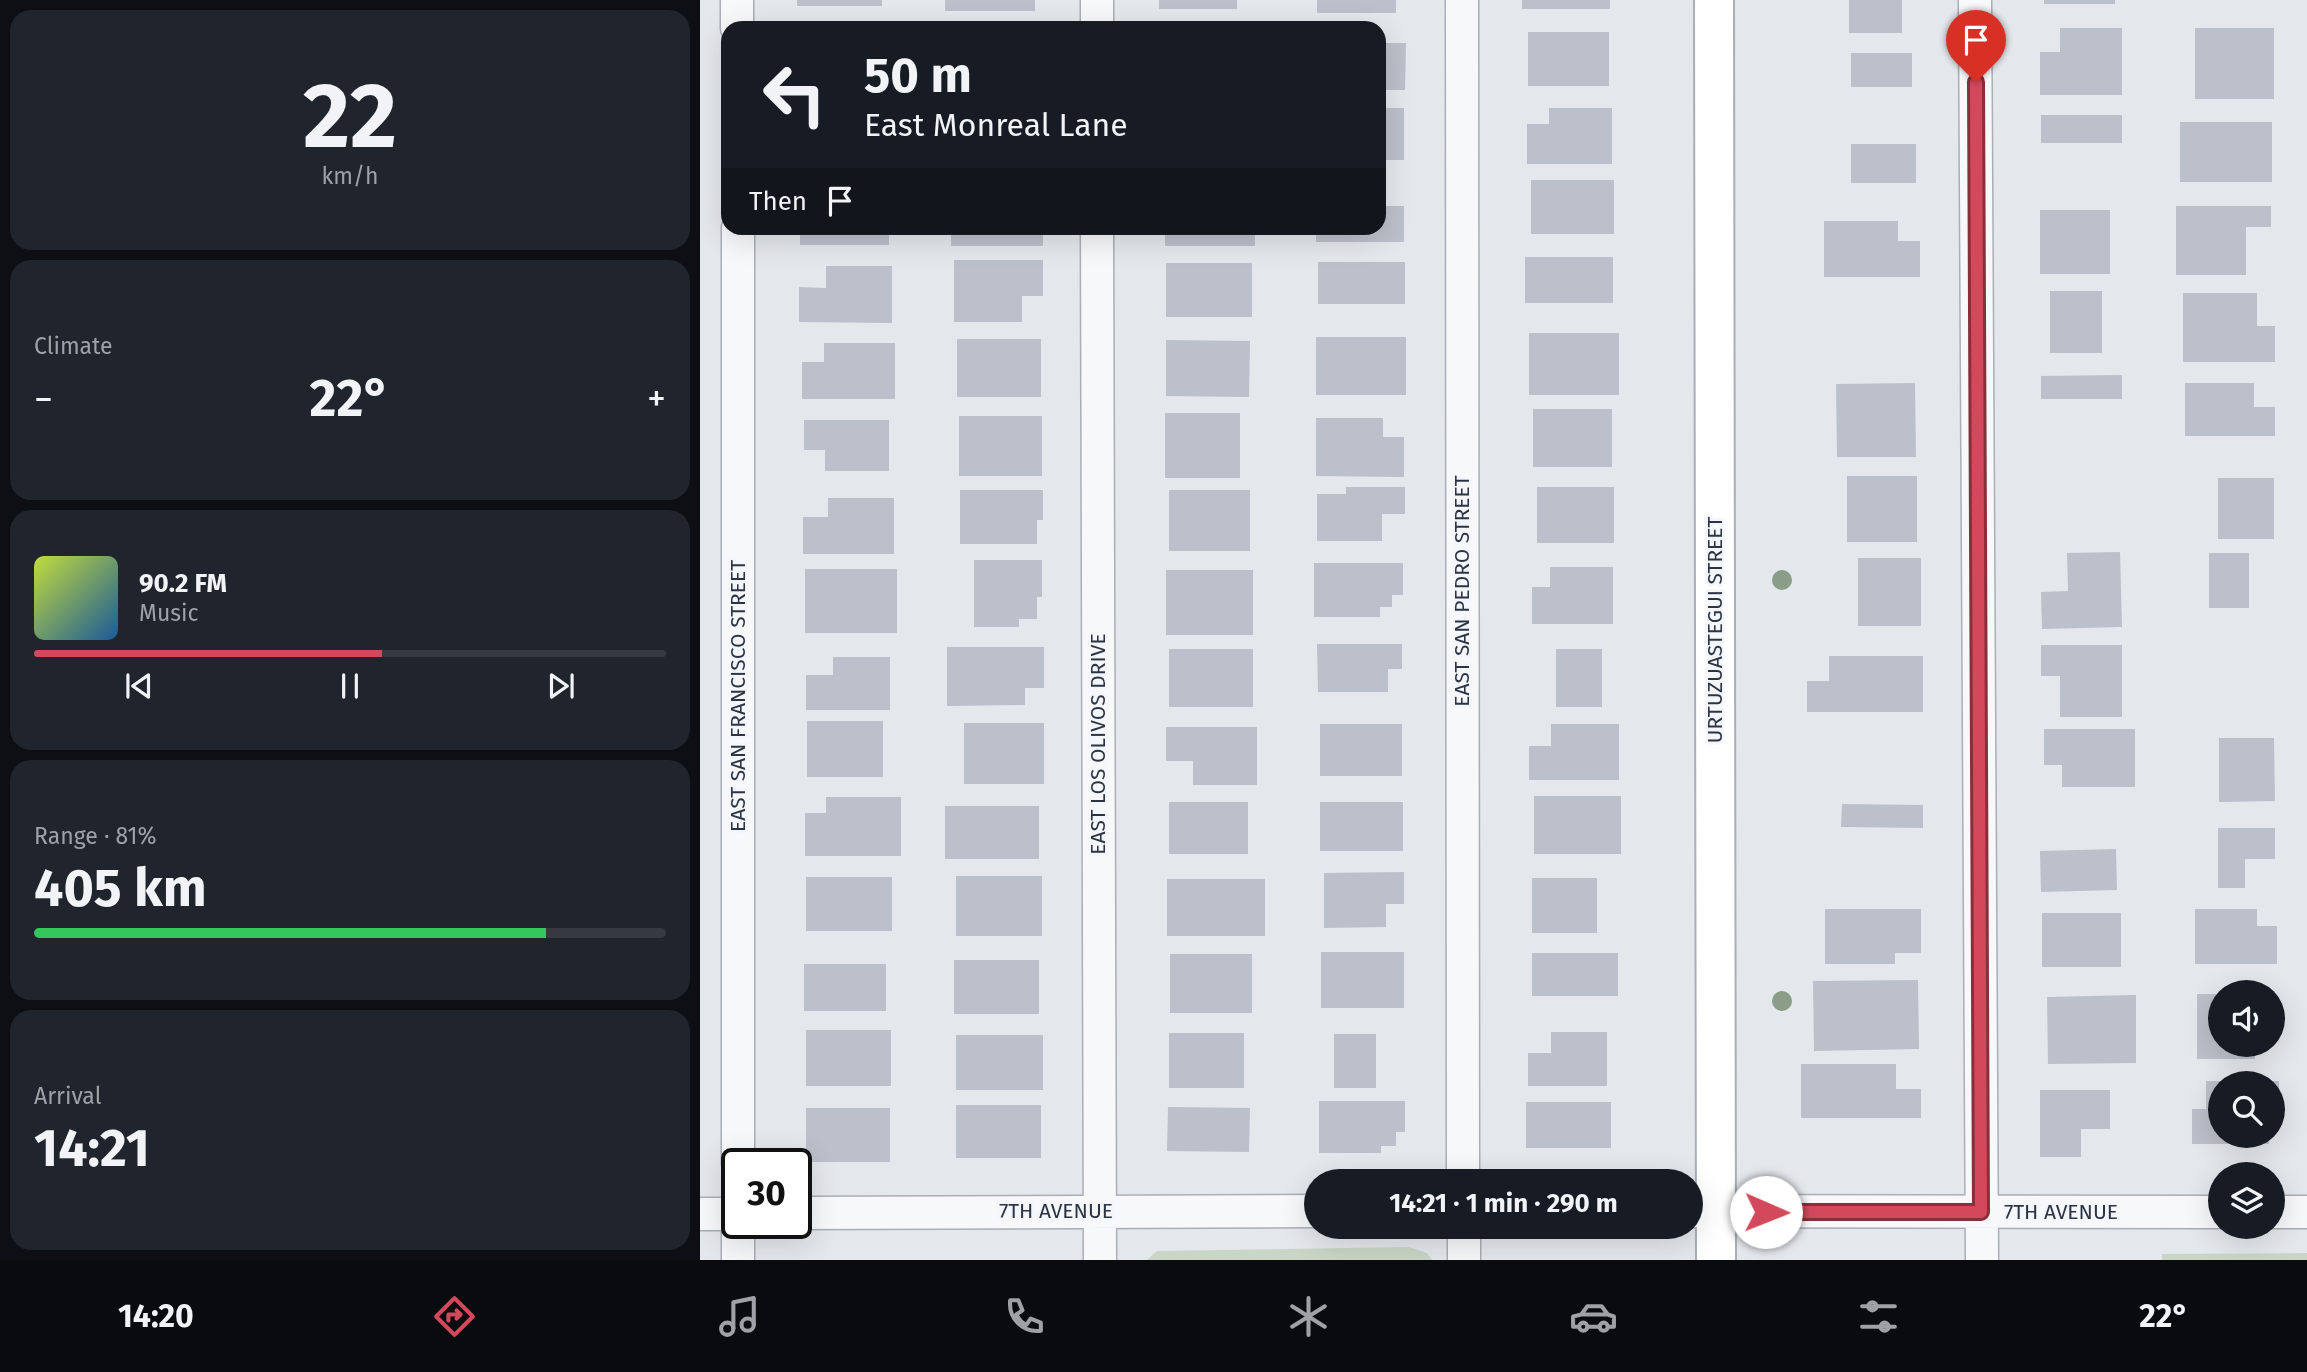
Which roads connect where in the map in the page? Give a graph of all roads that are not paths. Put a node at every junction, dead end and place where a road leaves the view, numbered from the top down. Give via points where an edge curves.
1 (737, 0) edge
2 (1097, 0) edge
3 (1462, 0) edge
4 (1714, 0) edge
5 (1975, 0) edge
6 (737, 21) edge
7 (1097, 21) edge
8 (738, 235) edge
9 (1097, 235) edge
10 (738, 1148) edge
11 (1463, 1169) edge
12 (1100, 1211) junction
13 (1304, 1211) edge
14 (1703, 1212) edge
15 (1981, 1212) junction
16 (2208, 1212) edge
17 (2285, 1212) edge
18 (2307, 1212) edge
19 (812, 1213) edge
20 (700, 1214) edge
21 (721, 1214) edge
22 (738, 1239) edge
23 (1464, 1239) edge
24 (738, 1260) edge
25 (1100, 1260) edge
26 (1464, 1260) edge
27 (1716, 1260) edge
28 (1982, 1260) edge

1 - 6 street
2 - 7 street
3 - 11 street, EAST SAN PEDRO STREET
4 - 14 main road, URTUZUASTEGUI STREET
5 - 15 street
8 - 10 street, EAST SAN FRANCISCO STREET
9 - 12 street, EAST LOS OLIVOS DRIVE
12 - 13 street, 7TH AVENUE
12 - 19 street, 7TH AVENUE
12 - 25 street, EAST LOS OLIVOS DRIVE
14 - 15 street, 7TH AVENUE
14 - 27 main road, URTUZUASTEGUI STREET
15 - 16 street, 7TH AVENUE
15 - 28 street
17 - 18 street
20 - 21 street
22 - 24 street
23 - 26 street

